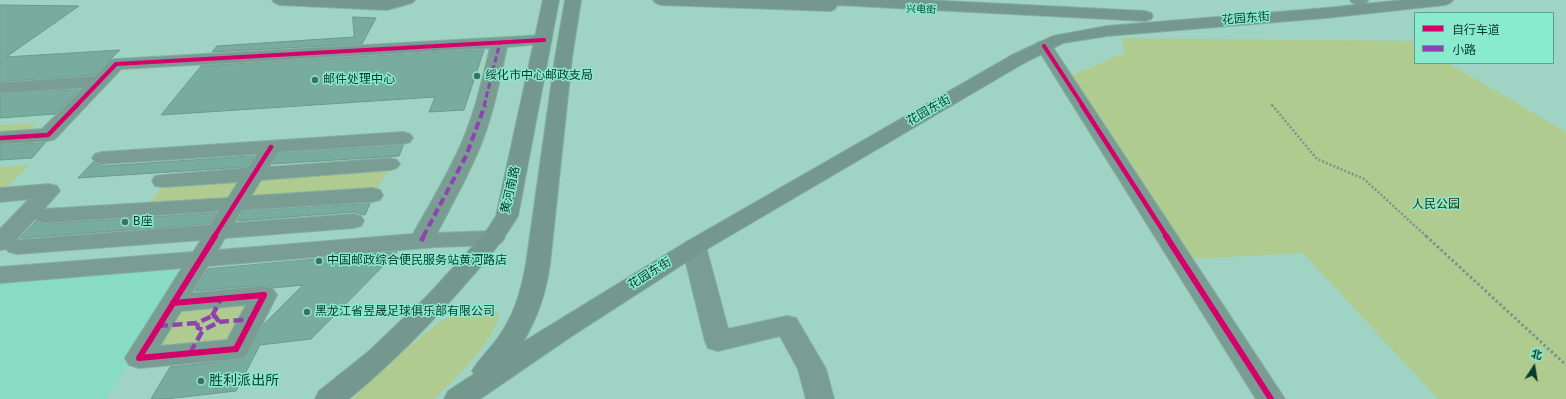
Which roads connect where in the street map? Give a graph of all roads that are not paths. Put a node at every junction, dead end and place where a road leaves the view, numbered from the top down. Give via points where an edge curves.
1 (280, 0) edge
2 (407, 0) edge
3 (551, 0) edge
4 (573, 0) edge
5 (661, 0) edge
6 (815, 0) edge
7 (1445, 0) edge
8 (736, 1) edge
9 (1366, 2) edge
10 (1075, 12) joint
11 (1132, 28) junction
12 (566, 38) junction
13 (544, 40) junction
14 (500, 42) junction
15 (1044, 46) junction
16 (100, 81) junction
17 (0, 88) edge
18 (85, 97) junction
19 (0, 102) edge
20 (62, 120) junction
21 (0, 124) edge
22 (0, 138) edge
23 (403, 138) dead end
24 (270, 147) junction
25 (102, 158) dead end
26 (390, 164) dead end
27 (254, 174) junction
28 (163, 181) dead end
29 (0, 195) edge
30 (372, 195) dead end
31 (236, 203) junction
32 (44, 216) dead end
33 (353, 221) dead end
34 (218, 232) junction
35 (493, 238) junction
36 (420, 241) junction
37 (8, 245) edge
38 (694, 247) junction
39 (200, 260) junction
40 (0, 275) edge
41 (172, 303) dead end
42 (464, 396) edge
43 (329, 399) edge
44 (820, 399) edge
45 (1271, 399) edge

1 - 2 main road via 387,5
3 - 13 main road, 黄河南路
4 - 12 main road
5 - 8 main road, 兴电街
6 - 10 main road, 兴电街
7 - 9 main road, 花园东街
8 - 11 main road, 兴电街 via 988,13
9 - 10 main road, 花园东街 via 1180,16
9 - 11 main road, 花园东街 via 1326,13
11 - 15 main road, 花园东街 via 1074,36
12 - 13 main road
12 - 42 main road via 534,287 525,316 503,352
13 - 14 street
13 - 35 main road, 黄河南路 via 506,216
14 - 16 street via 116,64
14 - 36 street via 472,142 456,179
15 - 38 main road, 花园东街
15 - 45 street
16 - 17 street
16 - 18 street
18 - 19 street
18 - 20 street
20 - 21 street
20 - 22 street via 48,135
23 - 24 street
24 - 25 street
24 - 27 street
26 - 27 street
27 - 28 street
27 - 31 street
29 - 37 street via 49,191
30 - 31 street
31 - 32 street
31 - 34 street
33 - 34 street
34 - 37 street
34 - 39 street
35 - 36 street
35 - 43 main road, 黄河南路 via 437,302 378,358
36 - 39 street
38 - 42 main road, 花园东街
38 - 44 street via 718,341 787,325 812,369
39 - 40 street
39 - 41 street

